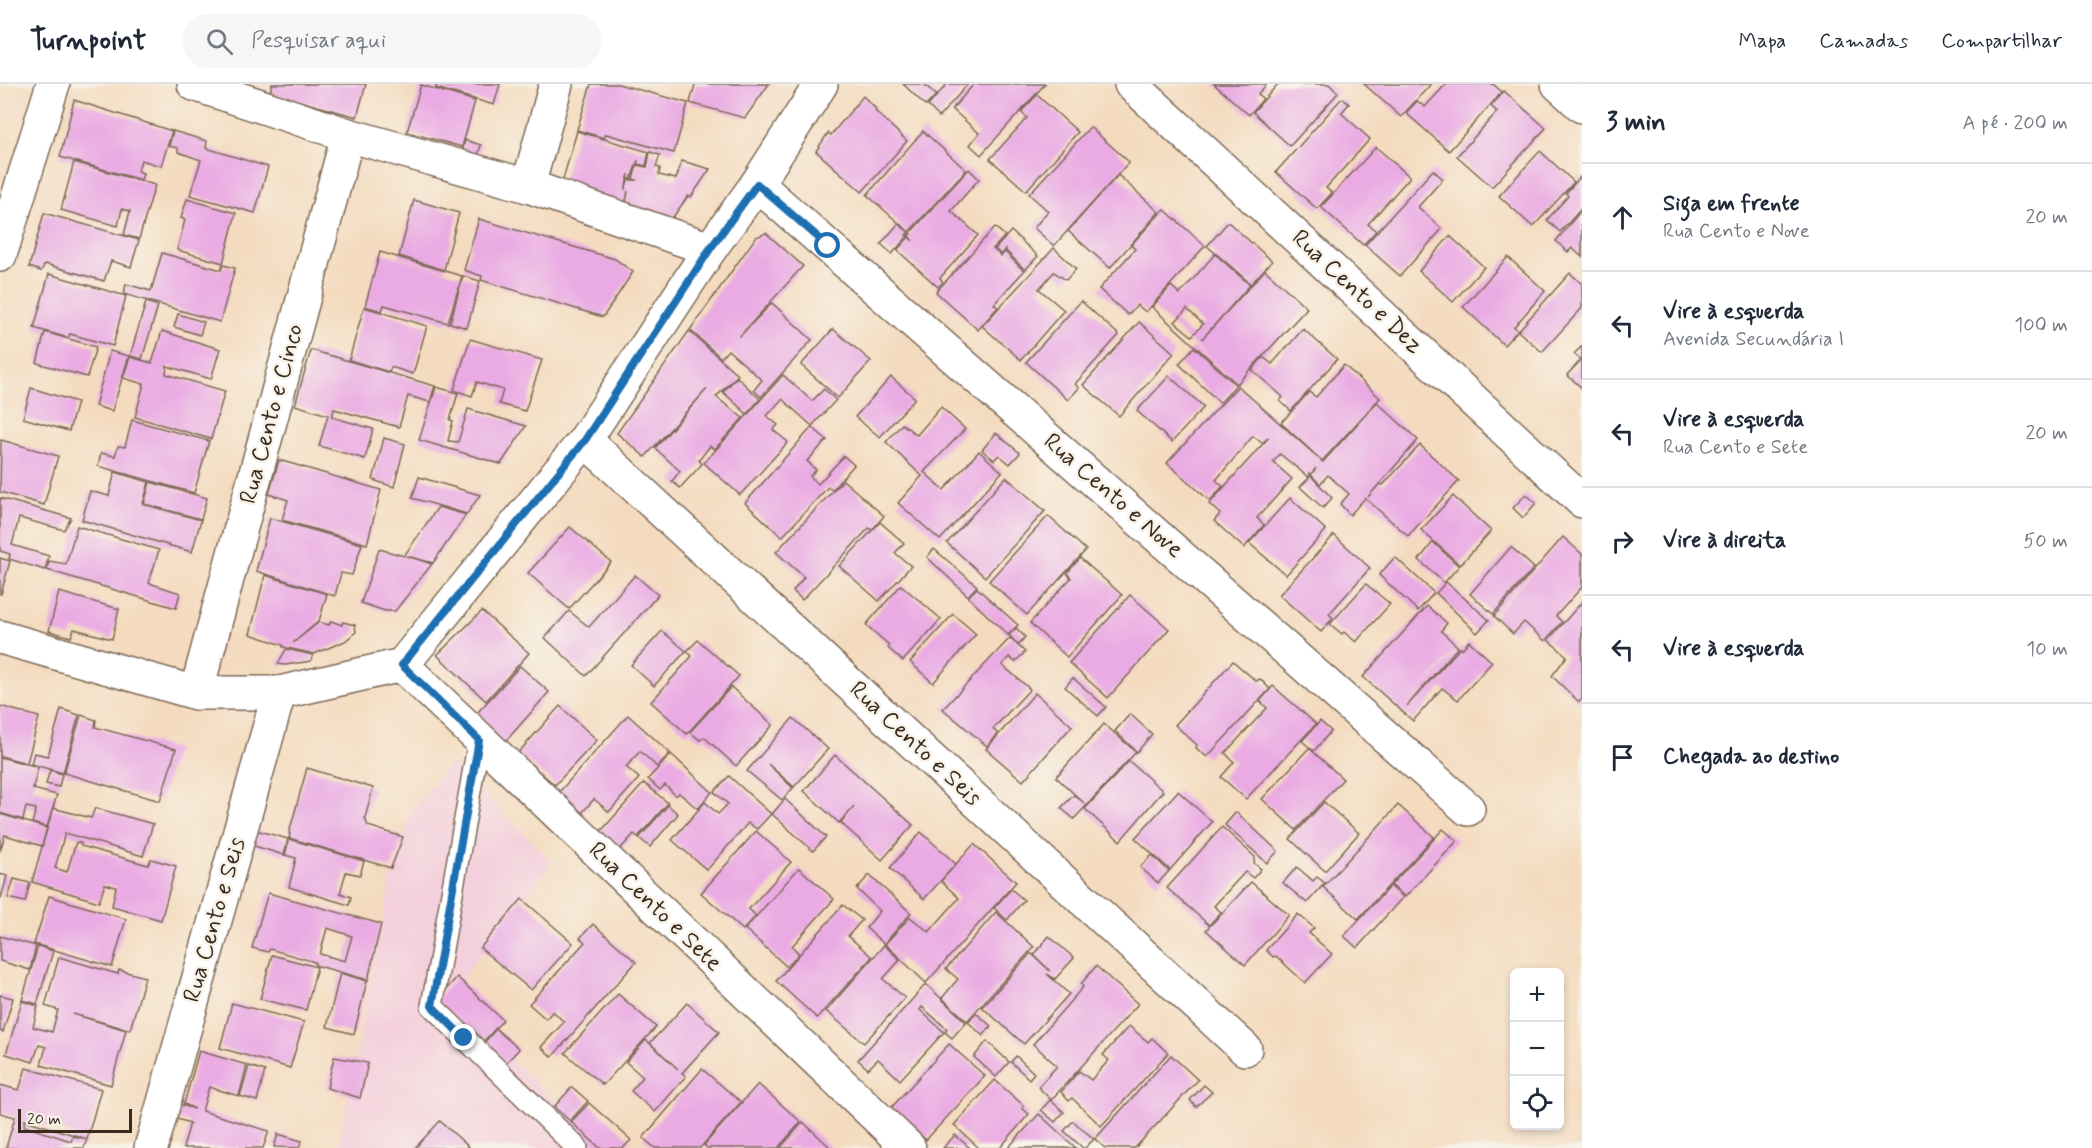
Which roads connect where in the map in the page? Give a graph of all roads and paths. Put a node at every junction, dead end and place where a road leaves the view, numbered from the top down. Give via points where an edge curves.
1 (53, 84) edge
2 (556, 84) edge
3 (821, 84) edge
4 (1131, 84) edge
5 (1558, 84) edge
6 (214, 87) edge
7 (1582, 106) edge
8 (348, 135) junction
9 (757, 184) junction
10 (528, 186) junction
11 (710, 249) junction
12 (0, 255) edge
13 (585, 440) junction
14 (1582, 501) edge
15 (0, 637) edge
16 (402, 665) junction
17 (196, 693) junction
18 (279, 693) junction
19 (479, 740) junction
20 (1468, 809) dead end
21 (1245, 1048) dead end
22 (151, 1148) edge
23 (577, 1148) edge
24 (909, 1148) edge

1 - 12 street
2 - 10 street
3 - 9 street
4 - 14 street, Rua Cento e Dez
5 - 7 street
6 - 8 street
8 - 10 street
8 - 17 street, Rua Cento e Cinco
9 - 11 street
9 - 20 street, Rua Cento e Nove
10 - 11 street
11 - 13 street
13 - 16 street
13 - 21 street, Rua Cento e Seis
15 - 17 street
16 - 18 street
16 - 19 street, Rua Cento e Sete
17 - 18 street
18 - 22 street, Rua Cento e Seis
19 - 23 lane via 432,1006
19 - 24 street, Rua Cento e Sete

